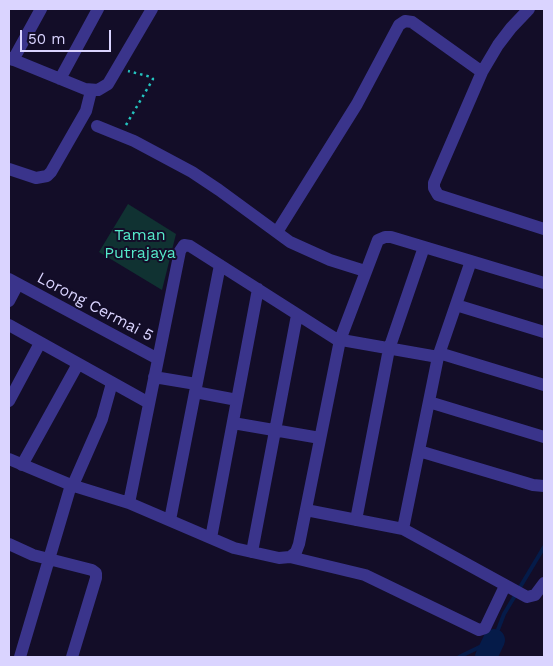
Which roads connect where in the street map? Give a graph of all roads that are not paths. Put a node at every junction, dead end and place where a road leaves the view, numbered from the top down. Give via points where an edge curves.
1 (41, 9) edge
2 (98, 9) edge
3 (152, 9) edge
4 (529, 9) edge
5 (11, 59) edge
6 (482, 72) junction
7 (60, 79) junction
8 (91, 91) junction
9 (97, 126) dead end
10 (9, 169) edge
11 (544, 229) edge
12 (277, 232) junction
13 (424, 247) junction
14 (471, 261) junction
15 (220, 265) junction
16 (365, 271) junction
17 (13, 282) edge
18 (544, 283) edge
19 (258, 290) junction
20 (9, 301) edge
21 (456, 305) junction
22 (297, 315) junction
23 (9, 325) edge
24 (544, 332) edge
25 (340, 340) junction
26 (40, 343) junction
27 (389, 348) junction
28 (438, 355) junction
29 (158, 359) junction
30 (78, 364) junction
31 (154, 376) junction
32 (112, 383) junction
33 (544, 385) edge
34 (196, 388) junction
35 (237, 400) junction
36 (9, 401) edge
37 (429, 402) junction
38 (149, 404) junction
39 (233, 422) junction
40 (275, 430) junction
41 (544, 437) edge
42 (320, 438) junction
43 (419, 451) junction
44 (9, 459) edge
45 (22, 465) junction
46 (72, 485) junction
47 (544, 486) edge
48 (128, 503) junction
49 (306, 510) junction
50 (170, 520) junction
51 (356, 520) junction
52 (403, 529) junction
53 (211, 538) junction
54 (9, 544) edge
55 (252, 552) junction
56 (290, 557) junction
57 (49, 558) junction
58 (544, 583) edge
59 (508, 588) junction
60 (20, 657) edge
61 (72, 657) edge

1 - 5 street
2 - 7 street
3 - 8 street via 108,84
4 - 6 street via 503,39
5 - 7 street
6 - 11 street via 434,183 435,191
6 - 12 street via 412,22 405,21 399,26 357,104
7 - 8 street
8 - 10 street via 86,111 48,176 36,178
9 - 12 street via 134,141 192,172
12 - 16 street via 310,252
13 - 14 street
13 - 16 street via 391,237 381,238 375,244
13 - 27 street
14 - 18 street
14 - 21 street
15 - 19 street
15 - 29 street via 190,246 184,245 180,251
15 - 34 street
16 - 25 street
17 - 20 street
17 - 29 street, Lorong Cermai 5
19 - 22 street
19 - 35 street
21 - 24 street
21 - 28 street
22 - 25 street
22 - 40 street
23 - 26 street
25 - 27 street
25 - 42 street
26 - 30 street
26 - 36 street
27 - 28 street
27 - 51 street
28 - 33 street
28 - 37 street
29 - 31 street
30 - 32 street
30 - 45 street
31 - 34 street
31 - 38 street
32 - 38 street
32 - 46 street via 102,419
34 - 35 street
34 - 50 street
35 - 39 street
37 - 41 street
37 - 43 street
38 - 48 street
39 - 40 street
39 - 53 street
40 - 42 street
40 - 55 street
42 - 49 street
43 - 47 street
43 - 52 street
44 - 45 street
45 - 46 street
46 - 48 street
46 - 57 street
48 - 50 street
49 - 51 street
49 - 56 street via 299,544
50 - 53 street
51 - 52 street
52 - 59 street
53 - 55 street
54 - 57 street
55 - 56 street
56 - 59 street via 365,575 479,630 485,628
57 - 60 street
57 - 61 street via 96,573
58 - 59 street via 535,595 527,597

